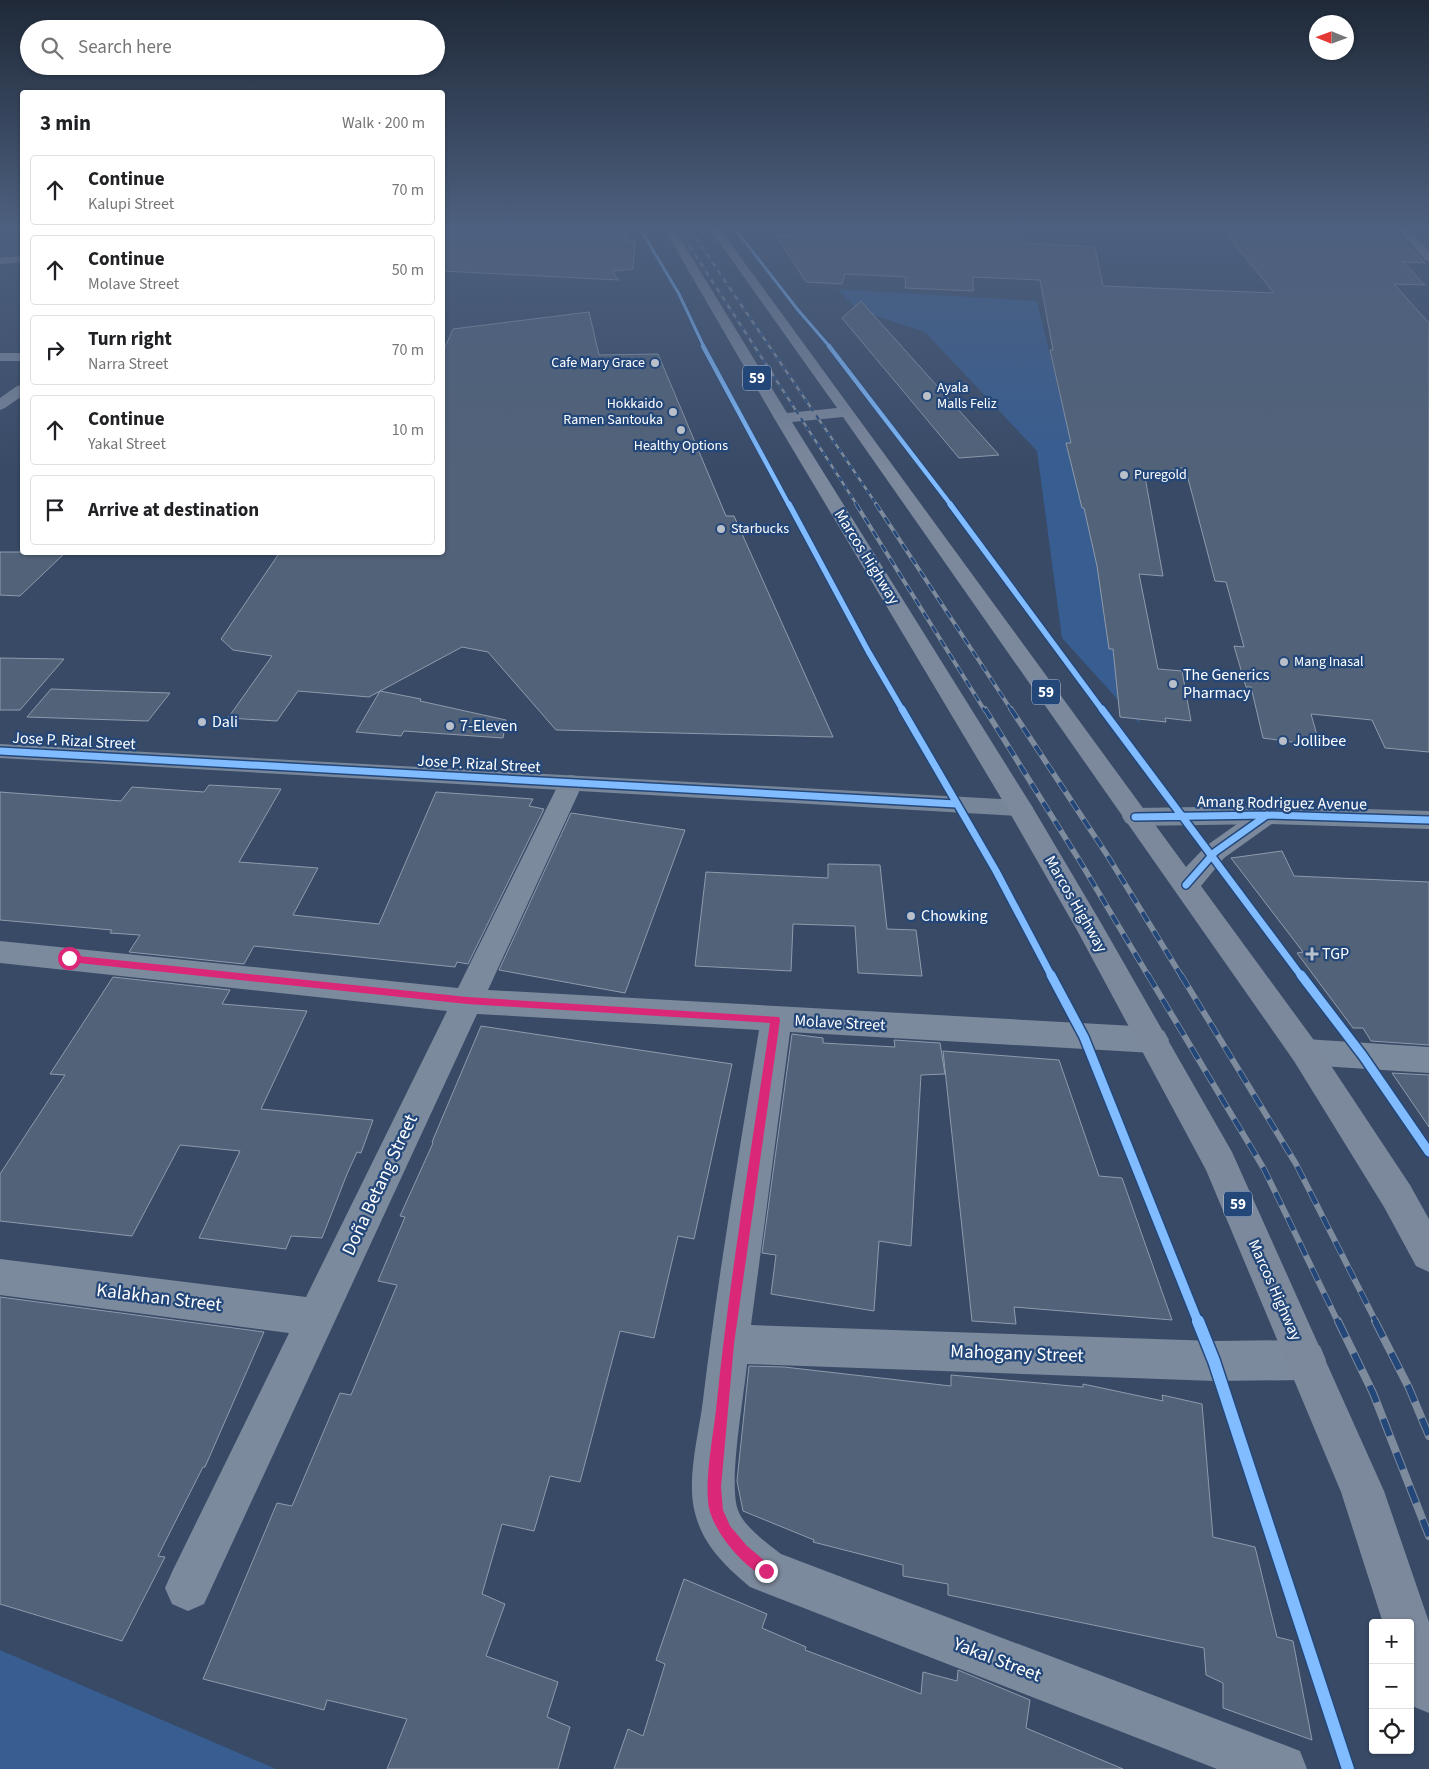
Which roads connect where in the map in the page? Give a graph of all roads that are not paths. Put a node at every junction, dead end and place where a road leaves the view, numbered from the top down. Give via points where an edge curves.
1 (716, 308) edge
2 (771, 308) edge
3 (0, 357) edge
4 (20, 357) edge
5 (20, 390) edge
6 (0, 405) edge
7 (846, 412) junction
8 (782, 418) junction
9 (0, 751) edge
10 (571, 783) junction
11 (1020, 808) junction
12 (1267, 815) junction
13 (1134, 817) junction
14 (1429, 820) edge
15 (1186, 884) junction
16 (0, 952) edge
17 (467, 1001) junction
18 (776, 1020) junction
19 (1153, 1040) junction
20 (1305, 1052) junction
21 (1429, 1060) edge
22 (1429, 1254) edge
23 (0, 1277) edge
24 (317, 1318) junction
25 (728, 1344) junction
26 (1306, 1360) junction
27 (188, 1588) dead end
28 (1405, 1619) edge
29 (1414, 1646) edge
30 (1429, 1689) edge
31 (1282, 1769) edge

1 - 8 main road, Marcos Highway / 59
2 - 7 main road, 59
3 - 4 street
5 - 6 street
7 - 8 main road
7 - 13 main road, 59 via 953,558
8 - 11 main road, Marcos Highway / 59
9 - 10 street, Jose P. Rizal Street
10 - 11 street, Jose P. Rizal Street
10 - 17 street, Doña Betang Street
11 - 19 main road, Marcos Highway / 59
12 - 13 street, Amang Rodriguez Avenue
12 - 14 street, Amang Rodriguez Avenue
12 - 15 main road via 1215,852
13 - 15 main road, 59
15 - 20 main road, 59
16 - 17 street, Molave Street
17 - 18 street, Molave Street
17 - 24 street, Doña Betang Street
18 - 19 street, Molave Street
18 - 25 street, Yakal Street
19 - 26 main road, Marcos Highway / 59 via 1220,1163
20 - 21 street
20 - 22 main road, 59
23 - 24 street, Kalakhan Street
24 - 27 street, Doña Betang Street
25 - 26 street, Mahogany Street via 1214,1362
25 - 31 street, Yakal Street via 715,1487 716,1511 726,1531 766,1571
26 - 28 main road, Marcos Highway / 59 via 1362,1491
29 - 30 main road

